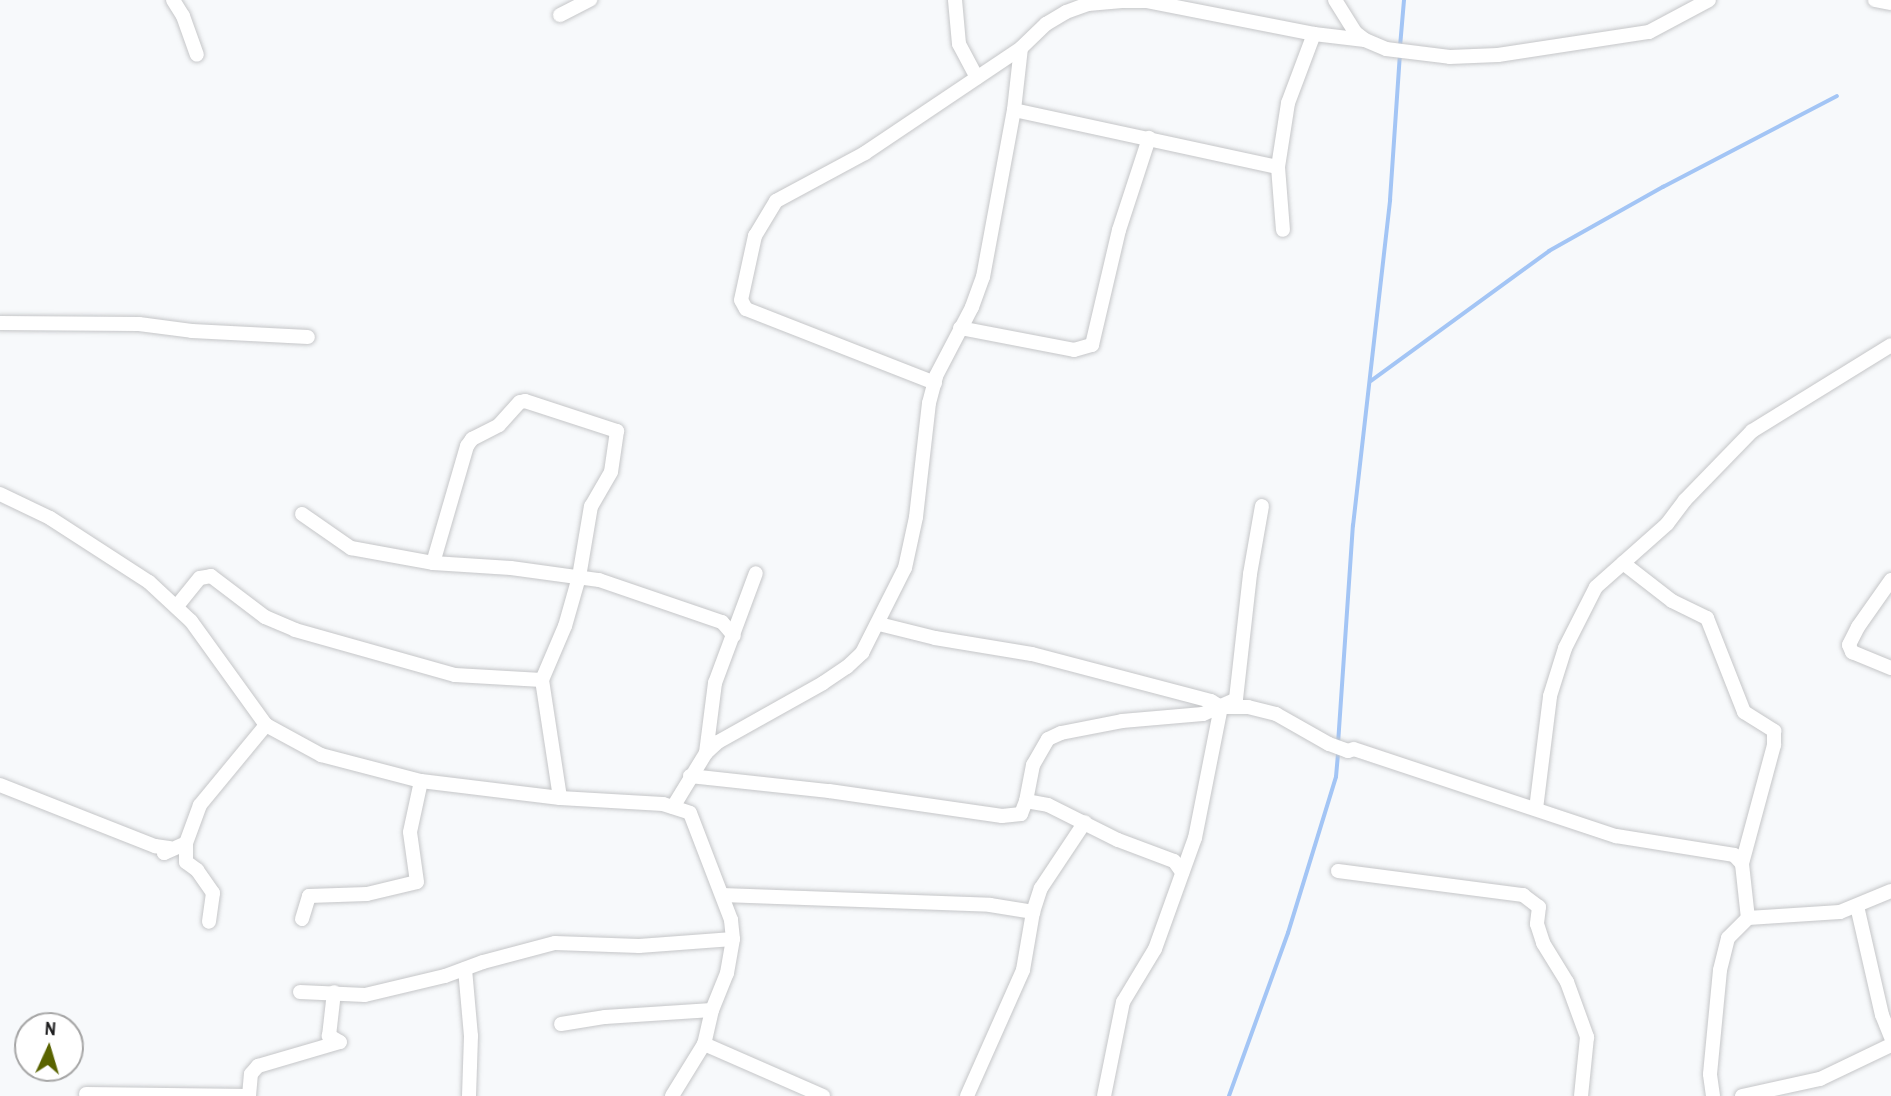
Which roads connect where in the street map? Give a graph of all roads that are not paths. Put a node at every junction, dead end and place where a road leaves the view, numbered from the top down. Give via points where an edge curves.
1 (173, 0) edge
2 (590, 0) edge
3 (955, 0) edge
4 (1335, 0) edge
5 (1875, 0) edge
6 (1707, 1) edge
7 (1891, 3) edge
8 (560, 15) dead end
9 (1314, 34) junction
10 (1365, 40) junction
11 (1021, 48) junction
12 (197, 55) dead end
13 (977, 78) junction
14 (1014, 110) junction
15 (1149, 138) junction
16 (1278, 167) junction
17 (1283, 230) dead end
18 (0, 323) edge
19 (960, 328) junction
20 (308, 337) dead end
21 (1891, 345) edge
22 (935, 383) junction
23 (0, 494) edge
24 (1262, 506) dead end
25 (302, 514) dead end
26 (1623, 563) junction
27 (433, 564) junction
28 (756, 573) dead end
29 (579, 577) junction
30 (1891, 580) edge
31 (177, 606) junction
32 (879, 624) junction
33 (734, 636) junction
34 (1891, 668) edge
35 (542, 680) junction
36 (1221, 707) junction
37 (266, 724) junction
38 (706, 753) junction
39 (690, 776) junction
40 (421, 781) junction
41 (0, 785) edge
42 (560, 799) junction
43 (1026, 801) junction
44 (673, 807) junction
45 (1535, 809) junction
46 (1085, 822) junction
47 (186, 843) junction
48 (1742, 863) junction
49 (1182, 872) junction
50 (1338, 872) dead end
51 (1891, 891) edge
52 (722, 895) junction
53 (1857, 906) junction
54 (1033, 912) junction
55 (1748, 918) junction
56 (302, 919) dead end
57 (209, 922) dead end
58 (733, 939) junction
59 (465, 969) junction
60 (300, 992) dead end
61 (334, 992) junction
62 (712, 1010) junction
63 (561, 1024) dead end
64 (1891, 1037) edge
65 (704, 1044) junction
66 (1891, 1045) edge
67 (86, 1094) dead end
68 (249, 1096) edge
69 (468, 1096) edge
70 (672, 1096) edge
71 (823, 1096) edge
72 (967, 1096) edge
73 (1104, 1096) edge
74 (1581, 1096) edge
75 (1713, 1096) edge
76 (1742, 1096) edge

1 - 12 street
2 - 8 street
3 - 13 street via 959,44
4 - 10 street
5 - 7 street
6 - 10 street via 1649,32 1486,55 1450,57 1392,50
9 - 10 street
9 - 11 street via 1146,1 1122,1 1088,4 1066,12 1046,23
9 - 16 street via 1288,103
11 - 13 street
11 - 14 street
13 - 22 street via 865,153 776,201 755,236 741,300 746,309
14 - 15 street
14 - 19 street via 983,277
15 - 16 street
15 - 19 street via 1119,230 1092,345 1074,350
16 - 17 street
18 - 20 street via 139,324
19 - 22 street
21 - 26 street via 1752,431 1667,524
22 - 32 street via 911,548
23 - 31 street via 61,525 149,582
24 - 36 street via 1236,699
25 - 27 street via 351,548
26 - 45 street via 1596,587 1565,649 1550,696
26 - 48 street via 1672,601 1707,618 1744,712 1774,731
27 - 29 street
27 - 29 street via 467,446 525,401 611,428 618,436 611,472 591,506
28 - 33 street
29 - 33 street via 722,622
29 - 35 street
30 - 34 street via 1849,645 1852,652
31 - 35 street via 200,578 211,576 265,617 295,630 454,675
31 - 37 street
32 - 36 street via 1032,654
32 - 38 street via 862,653 847,667 718,741
33 - 38 street via 715,683
35 - 42 street
36 - 43 street via 1203,714 1122,721 1048,739 1033,765
36 - 45 street via 1276,714 1348,751 1354,749
36 - 49 street via 1195,838
37 - 40 street via 321,755
37 - 47 street via 200,805
38 - 39 street
39 - 43 street via 1002,816 1021,814
39 - 44 street
40 - 42 street
40 - 56 street via 410,832 417,882 367,894 309,896
41 - 47 street via 169,848 164,853
42 - 44 street
43 - 46 street via 1048,805
44 - 52 street via 690,813
45 - 48 street via 1616,836 1734,855
46 - 49 street via 1174,861
46 - 54 street via 1041,888
47 - 57 street via 186,862 213,893
48 - 55 street
49 - 73 street via 1154,949 1123,1002
50 - 74 street via 1522,895 1539,907 1537,924 1543,943 1567,982 1587,1037
51 - 53 street
52 - 54 street via 990,905
52 - 58 street
53 - 55 street via 1840,912
53 - 64 street
54 - 72 street via 1023,970
55 - 75 street via 1728,938 1720,970 1710,1074
58 - 59 street via 639,946 555,943
58 - 62 street via 727,973
59 - 61 street via 365,995
59 - 69 street via 471,1036
60 - 61 street
61 - 68 street via 329,1036 340,1042 258,1066 251,1074
62 - 63 street
62 - 65 street
65 - 70 street
65 - 71 street
66 - 76 street via 1820,1079
67 - 68 street

